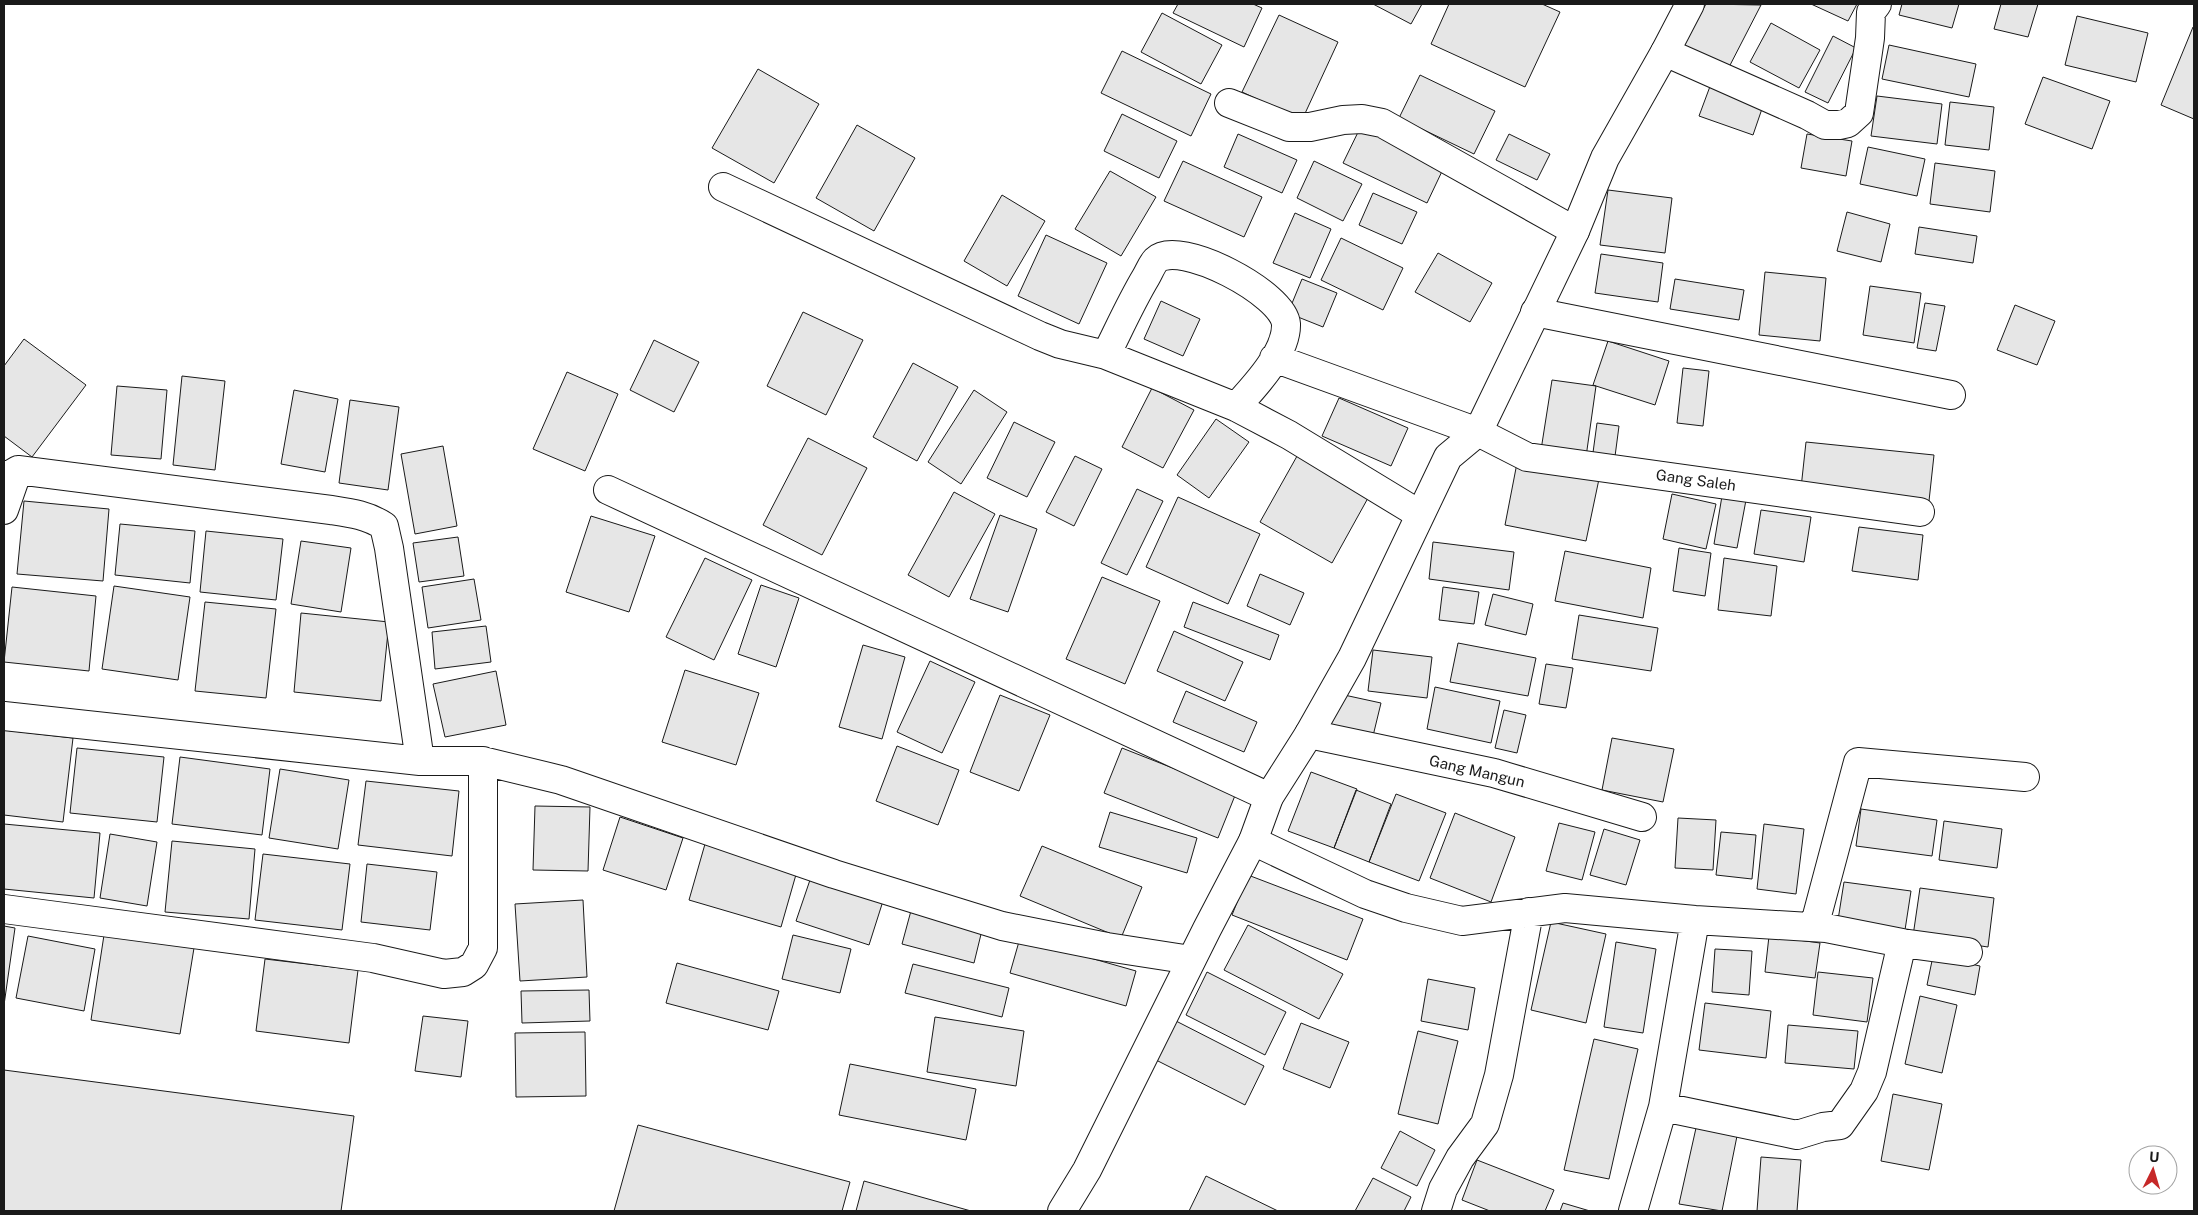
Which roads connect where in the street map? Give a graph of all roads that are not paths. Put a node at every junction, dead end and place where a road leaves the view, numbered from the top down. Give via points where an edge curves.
1 (1690, 4) edge
2 (1877, 4) edge
3 (1665, 52) junction
4 (1229, 103) dead end
5 (723, 187) dead end
6 (1576, 231) junction
7 (1535, 312) junction
8 (1106, 355) junction
9 (1274, 358) junction
10 (1951, 395) dead end
11 (1236, 407) junction
12 (1478, 432) junction
13 (11, 473) edge
14 (608, 490) dead end
15 (4, 510) edge
16 (1920, 512) dead end
17 (1419, 514) junction
18 (4, 716) edge
19 (1309, 734) junction
20 (420, 761) junction
21 (483, 761) junction
22 (2025, 777) dead end
23 (1269, 796) junction
24 (1642, 817) dead end
25 (1253, 841) junction
26 (4, 909) edge
27 (1529, 912) junction
28 (1695, 920) junction
29 (1814, 927) junction
30 (1902, 943) junction
31 (1968, 952) dead end
32 (1191, 960) junction
33 (1663, 1107) junction
34 (1062, 1211) edge
35 (1436, 1211) edge
36 (1633, 1211) edge

1 - 3 street
2 - 3 street via 1871,12 1859,113 1848,123 1825,125
3 - 6 street via 1605,158
4 - 6 street via 1289,127 1362,119 1382,123
5 - 8 street via 1040,336
6 - 7 street
7 - 10 street
7 - 12 street
8 - 9 street via 1156,260 1175,253 1210,263 1251,284 1278,308 1286,321 1286,331
8 - 11 street
9 - 11 street
9 - 12 street, Gang Saleh
11 - 17 street
12 - 16 street, Gang Saleh via 1527,457
12 - 17 street via 1448,457
13 - 15 street
13 - 20 street via 351,513 372,518 384,526
14 - 23 street
17 - 19 street via 1377,607
18 - 20 street
19 - 23 street
19 - 24 street, Gang Mangun via 1494,773
20 - 21 street
21 - 26 street via 484,943 474,965 463,972 444,974 373,958
21 - 32 street via 562,780 834,874 1002,926
22 - 29 street via 1858,762
23 - 25 street
25 - 27 street via 1365,894 1406,908 1462,921
25 - 32 street
27 - 28 street via 1565,908
27 - 35 street via 1499,1075 1485,1124 1460,1158
28 - 29 street
28 - 33 street
29 - 30 street
30 - 31 street
30 - 33 street via 1872,1072 1840,1125 1797,1135
32 - 34 street via 1087,1170
33 - 36 street

